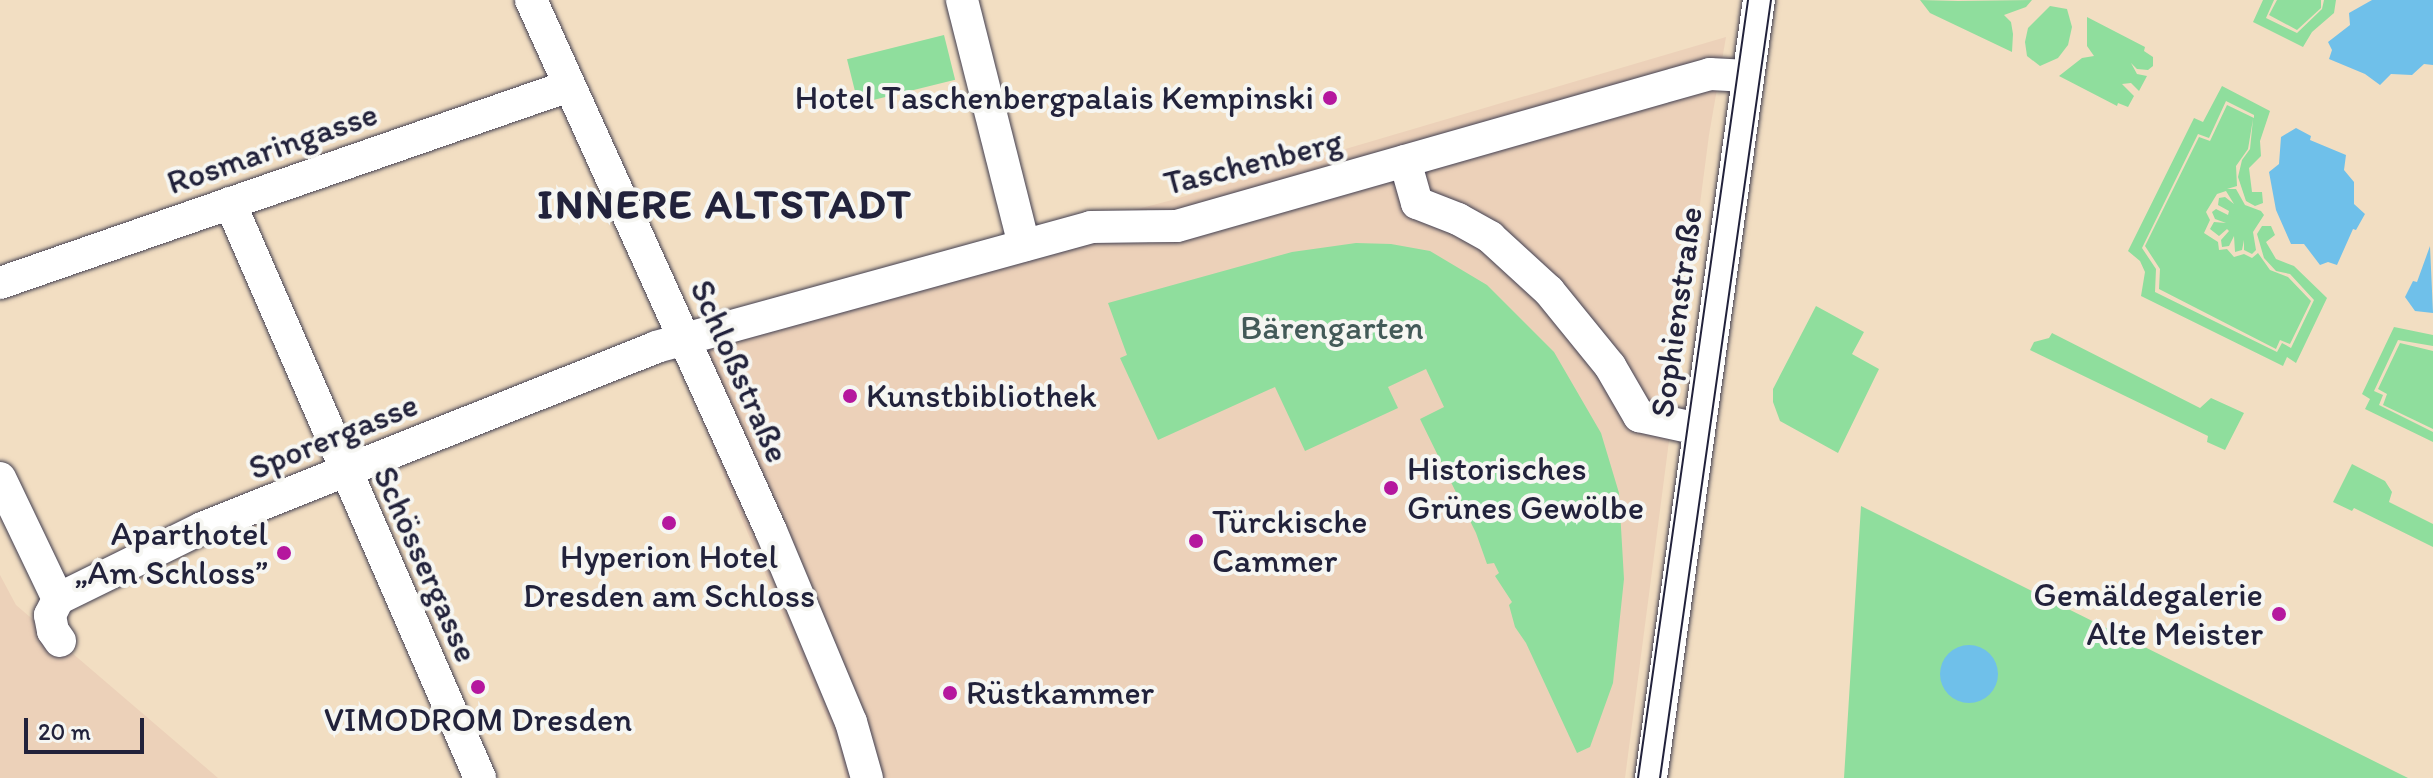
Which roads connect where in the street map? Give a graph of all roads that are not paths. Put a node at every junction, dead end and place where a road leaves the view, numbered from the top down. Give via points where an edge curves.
1 (531, 0) edge
2 (962, 0) edge
3 (1759, 0) edge
4 (1748, 76) junction
5 (569, 86) junction
6 (1405, 161) junction
7 (230, 203) junction
8 (1024, 245) junction
9 (0, 283) edge
10 (685, 339) junction
11 (1698, 429) junction
12 (344, 472) junction
13 (0, 478) edge
14 (58, 599) junction
15 (60, 641) dead end
16 (480, 778) edge
17 (867, 778) edge
18 (1651, 778) edge

1 - 5 street, Schloßstraße
2 - 8 street
3 - 4 street, Sophienstraße
4 - 6 street, Taschenberg via 1710,74
4 - 11 street, Sophienstraße
5 - 7 street, Rosmaringasse
5 - 10 street, Schloßstraße
6 - 8 street, Taschenberg via 1177,226 1091,227
6 - 11 street via 1417,203 1490,237 1549,291 1610,366 1639,416
7 - 9 street, Rosmaringasse
7 - 12 street, Schössergasse
8 - 10 street, Taschenberg
10 - 12 street, Sporergasse
10 - 17 street, Schloßstraße via 851,722
11 - 18 street, Sophienstraße
12 - 14 street, Sporergasse via 202,528
12 - 16 street, Schössergasse
13 - 14 street
14 - 15 street via 50,615

